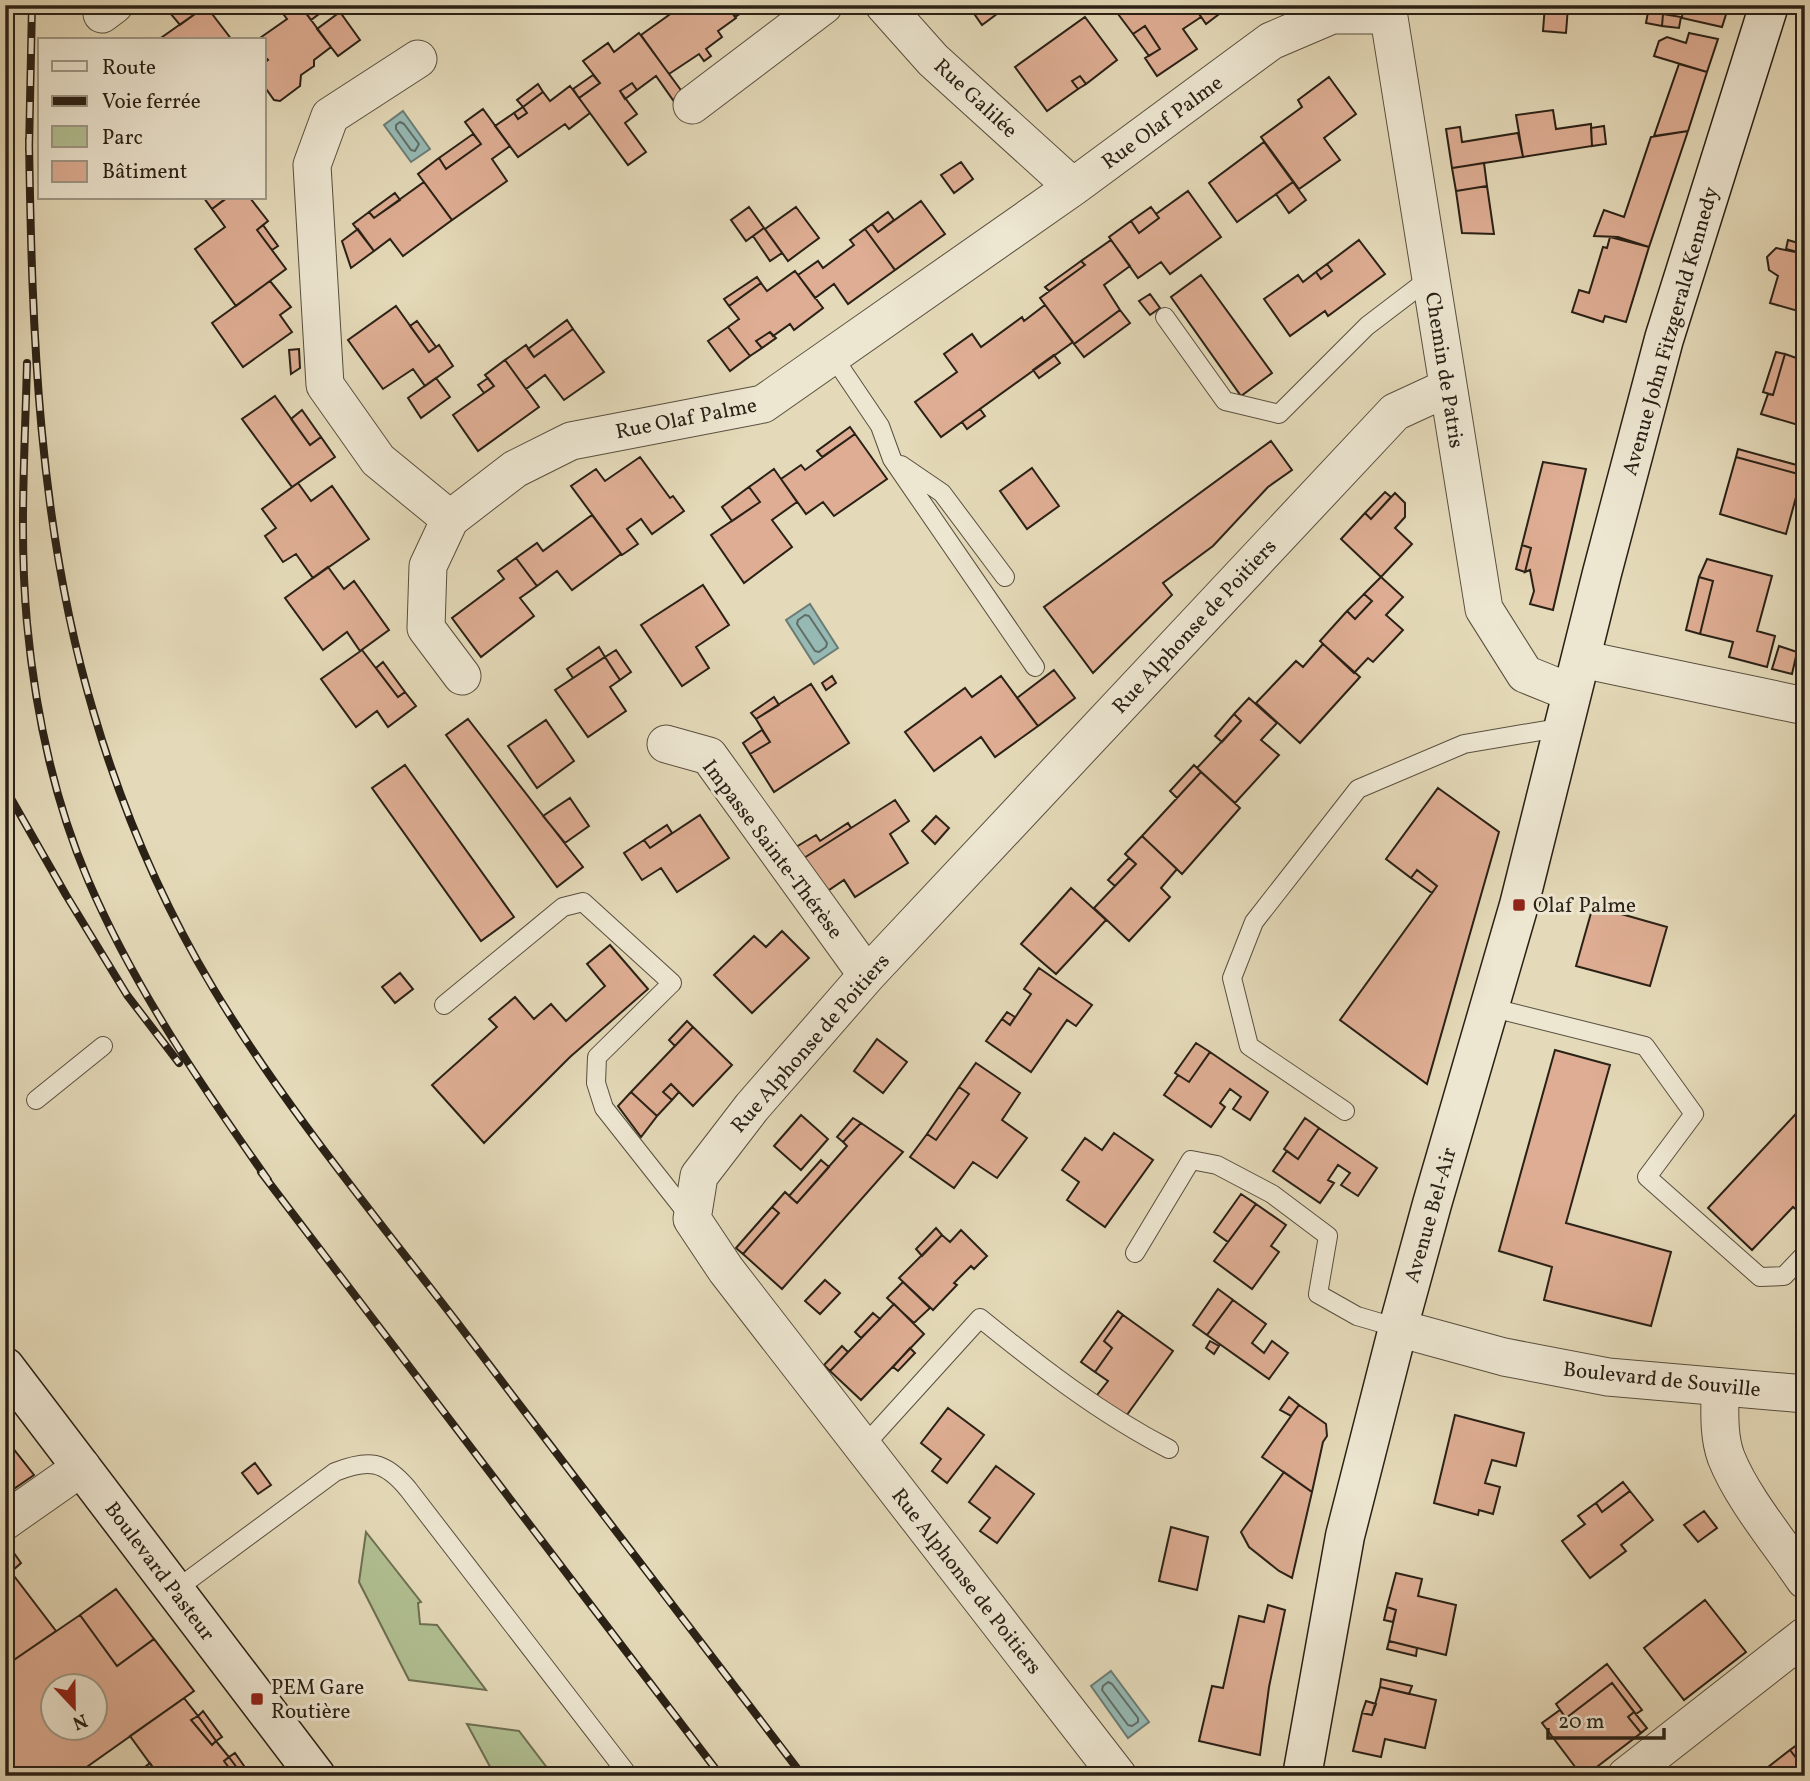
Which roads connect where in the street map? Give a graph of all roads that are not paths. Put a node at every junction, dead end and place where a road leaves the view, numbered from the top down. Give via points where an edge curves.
1 (824, 5) edge
2 (884, 5) edge
3 (1769, 5) edge
4 (1387, 10) edge
5 (418, 59) dead end
6 (692, 105) dead end
7 (1073, 187) junction
8 (1430, 278) junction
9 (1165, 317) dead end
10 (832, 355) junction
11 (1447, 388) junction
12 (892, 459) junction
13 (450, 519) junction
14 (1004, 576) dead end
15 (1035, 667) dead end
16 (461, 676) dead end
17 (1572, 693) junction
18 (1805, 706) edge
19 (666, 744) dead end
20 (867, 975) junction
21 (444, 1004) dead end
22 (1489, 1007) junction
23 (103, 1046) dead end
24 (36, 1100) dead end
25 (1345, 1111) dead end
26 (692, 1219) junction
27 (1135, 1253) dead end
28 (1805, 1254) edge
29 (1398, 1328) junction
30 (5, 1367) edge
31 (1720, 1387) junction
32 (1803, 1389) edge
33 (863, 1447) junction
34 (1169, 1449) dead end
35 (82, 1467) junction
36 (5, 1521) edge
37 (1805, 1580) edge
38 (174, 1591) junction
39 (1805, 1636) edge
40 (316, 1776) edge
41 (629, 1776) edge
42 (1118, 1776) edge
43 (1302, 1776) edge
44 (1626, 1776) edge

1 - 6 street
2 - 7 street, Rue Galilée via 933,60
3 - 17 street, Avenue John Fitzgerald Kennedy via 1664,339
4 - 7 street, Rue Olaf Palme via 1332,15 1271,41
4 - 8 street, Chemin de Patris
5 - 13 street via 330,116 312,165 326,385 377,460
7 - 10 street, Rue Olaf Palme
8 - 9 lane via 1367,326 1279,414 1224,401
8 - 11 street, Chemin de Patris
10 - 12 lane via 880,426
10 - 13 street, Rue Olaf Palme via 763,404 571,441 515,469
11 - 17 street, Chemin de Patris via 1484,609 1525,674
11 - 20 street, Rue Alphonse de Poitiers via 1395,412
12 - 14 lane via 942,493
12 - 15 lane
13 - 16 street via 428,566 426,628
17 - 18 street, Chemin de Patris
17 - 22 street, Avenue Bel-Air
17 - 25 lane via 1358,789 1254,922 1232,978 1249,1046
19 - 20 street, Impasse Sainte-Thérèse via 709,756
20 - 26 street, Rue Alphonse de Poitiers via 752,1107 699,1176
21 - 26 lane via 563,907 583,902 672,983 597,1057 596,1083 604,1108
22 - 28 lane via 1645,1046 1694,1114 1647,1177 1760,1277 1784,1276
22 - 29 street, Avenue Bel-Air
23 - 24 lane
26 - 33 street, Rue Alphonse de Poitiers
27 - 29 lane via 1191,1160 1217,1165 1272,1194 1328,1236 1318,1294 1357,1316
29 - 31 street, Boulevard de Souville via 1504,1357 1608,1377
29 - 43 street, Avenue Bel-Air via 1345,1536
30 - 35 street, Boulevard Pasteur
31 - 32 street, Boulevard de Souville
31 - 37 street via 1720,1429 1726,1455 1739,1484
33 - 34 lane via 980,1318 1127,1427
33 - 42 street, Rue Alphonse de Poitiers
35 - 36 street
35 - 38 street, Boulevard Pasteur
38 - 40 street, Boulevard Pasteur
38 - 41 lane via 335,1472 372,1462 398,1476
39 - 44 street

